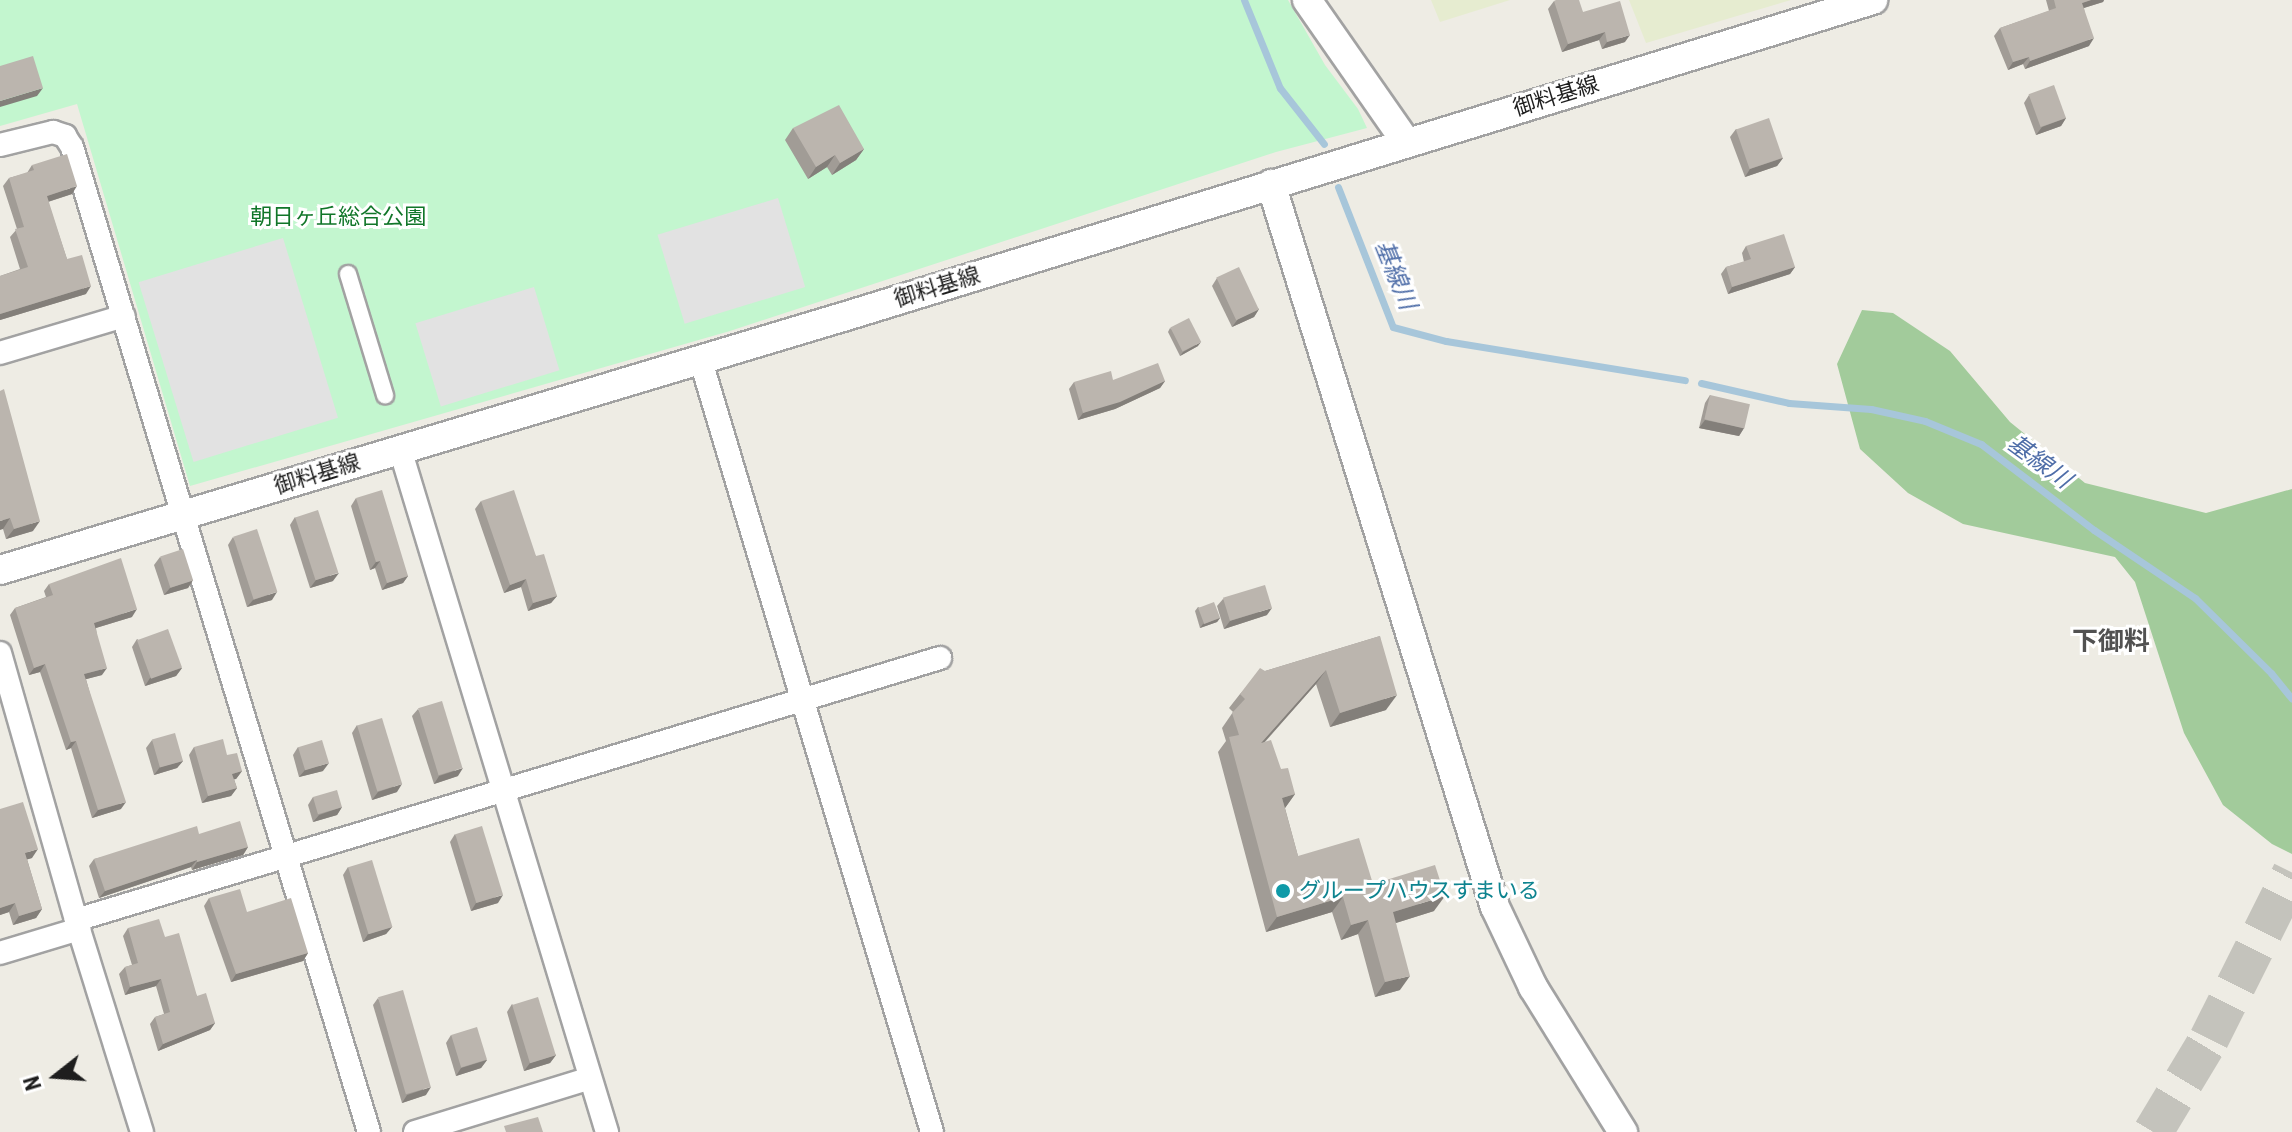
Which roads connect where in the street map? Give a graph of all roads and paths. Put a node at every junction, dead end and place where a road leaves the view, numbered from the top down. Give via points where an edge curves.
1 (1307, 0) edge
2 (1873, 0) edge
3 (1406, 142) junction
4 (0, 145) edge
5 (1271, 184) junction
6 (348, 274) dead end
7 (124, 316) junction
8 (0, 353) edge
9 (700, 358) junction
10 (385, 395) dead end
11 (400, 449) junction
12 (183, 514) junction
13 (0, 570) edge
14 (0, 653) edge
15 (940, 658) dead end
16 (803, 700) junction
17 (505, 791) junction
18 (287, 859) junction
19 (78, 924) junction
20 (0, 953) edge
21 (590, 1078) junction
22 (142, 1132) edge
23 (369, 1132) edge
24 (415, 1132) edge
25 (607, 1132) edge
26 (932, 1132) edge
27 (1623, 1132) edge

1 - 3 street
2 - 3 street, 御料基線
3 - 5 street, 御料基線
4 - 7 street via 43,132 65,136
5 - 9 street, 御料基線
5 - 27 street via 1495,907 1533,987
6 - 10 street
7 - 8 street
7 - 12 street
9 - 11 street, 御料基線
9 - 16 street
11 - 12 street, 御料基線
11 - 17 street
12 - 13 street, 御料基線
12 - 18 street
14 - 19 street
15 - 16 street
16 - 17 street
16 - 26 street
17 - 18 street
17 - 21 street
18 - 19 street
18 - 23 street
19 - 20 street
19 - 22 street
21 - 24 street
21 - 25 street

